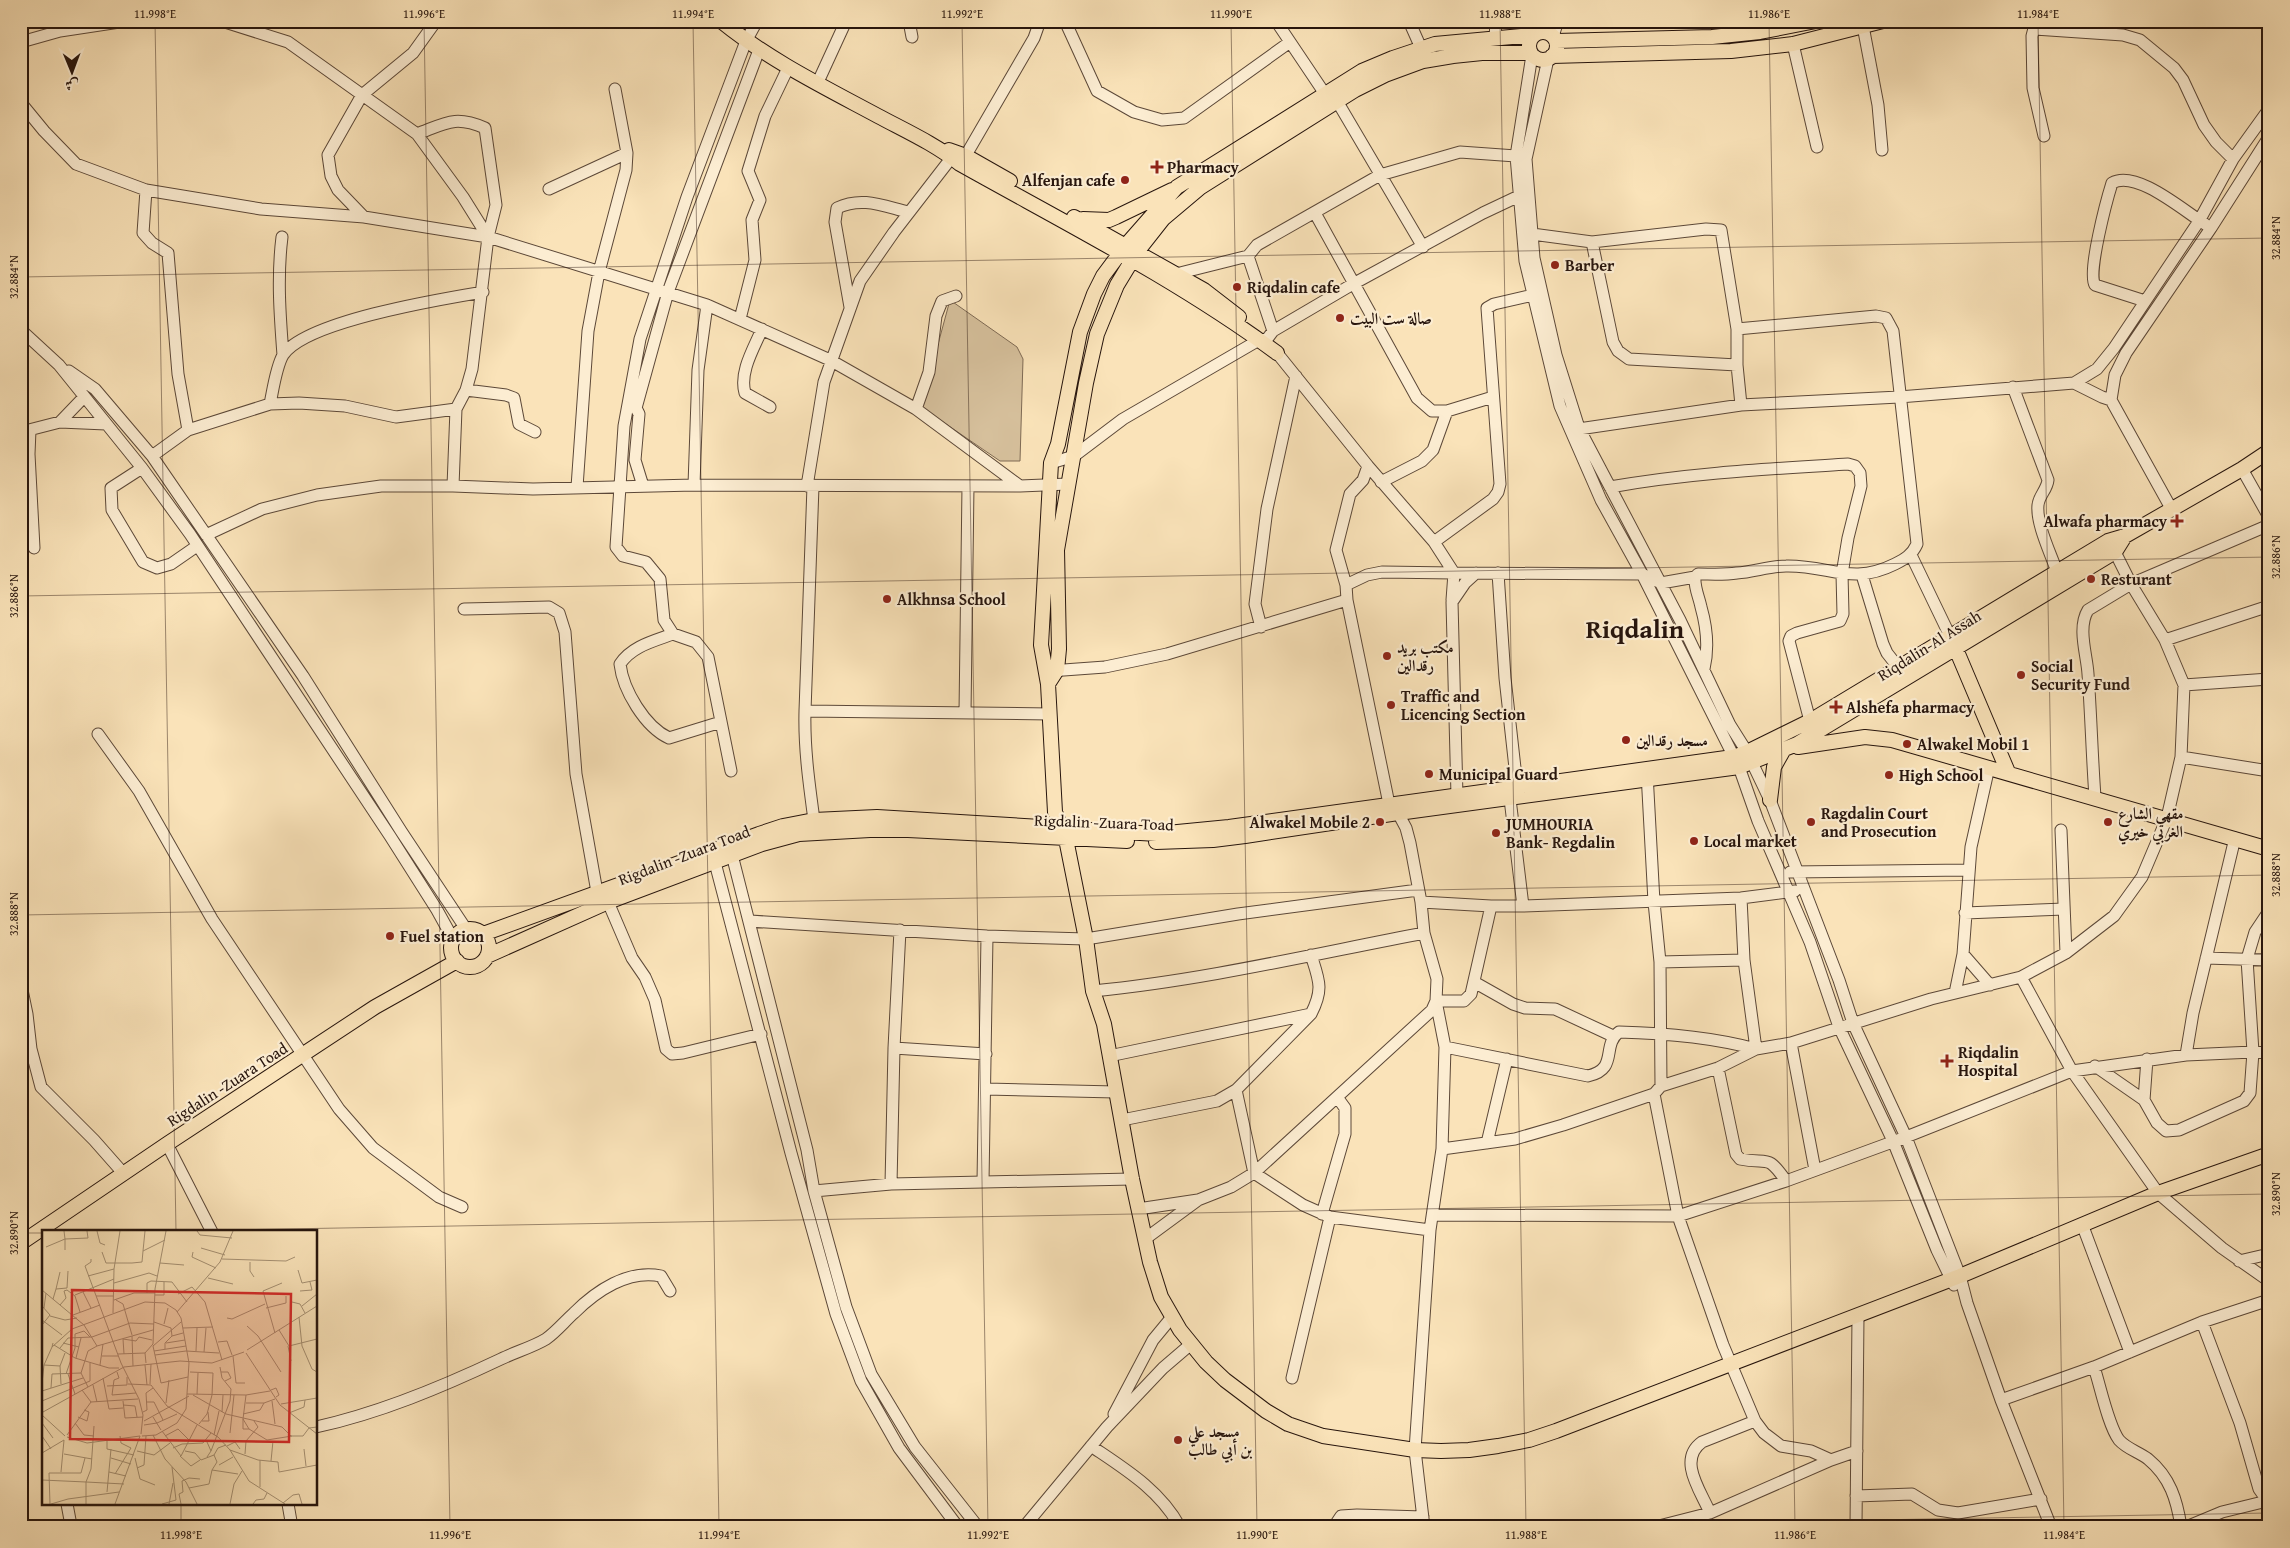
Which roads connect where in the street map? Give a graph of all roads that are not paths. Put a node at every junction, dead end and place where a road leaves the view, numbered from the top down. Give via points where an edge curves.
1 (126, 21) edge
2 (218, 21) edge
3 (436, 21) edge
4 (722, 21) edge
5 (757, 21) edge
6 (846, 21) edge
7 (909, 21) edge
8 (1040, 21) edge
9 (1065, 21) edge
10 (1276, 21) edge
11 (1409, 21) edge
12 (1496, 21) edge
13 (1558, 21) edge
14 (1816, 21) edge
15 (1883, 21) edge
16 (2036, 25) edge
17 (1863, 26) junction
18 (1760, 27) edge
19 (1538, 30) edge
20 (912, 37) dead end
21 (1554, 38) junction
22 (1495, 39) junction
23 (746, 41) junction
24 (21, 42) edge
25 (1290, 42) junction
26 (1793, 44) junction
27 (759, 50) junction
28 (1422, 54) junction
29 (1531, 54) junction
30 (1550, 57) junction
31 (788, 68) junction
32 (818, 82) junction
33 (616, 89) dead end
34 (362, 94) junction
35 (1331, 97) junction
36 (21, 103) edge
37 (2269, 109) edge
38 (417, 134) junction
39 (2044, 136) dead end
40 (2269, 137) edge
41 (1817, 147) dead end
42 (1882, 150) dead end
43 (627, 153) junction
44 (1516, 156) junction
45 (959, 159) junction
46 (2233, 159) junction
47 (1380, 176) junction
48 (1177, 187) junction
49 (549, 189) dead end
50 (146, 190) junction
51 (1519, 196) junction
52 (908, 212) junction
53 (1315, 213) junction
54 (364, 217) junction
55 (1526, 218) junction
56 (1078, 219) junction
57 (2199, 221) junction
58 (2211, 228) junction
59 (1532, 234) junction
60 (1150, 235) junction
61 (488, 237) junction
62 (282, 238) dead end
63 (1592, 242) junction
64 (1423, 247) junction
65 (1129, 252) junction
66 (1248, 256) junction
67 (1159, 264) junction
68 (599, 272) junction
69 (1176, 274) junction
70 (1353, 284) junction
71 (657, 288) junction
72 (483, 292) junction
73 (668, 292) junction
74 (1534, 295) junction
75 (956, 296) dead end
76 (2145, 301) junction
77 (707, 305) junction
78 (850, 308) junction
79 (740, 319) junction
80 (762, 329) junction
81 (1737, 329) junction
82 (21, 330) edge
83 (1266, 337) junction
84 (1277, 353) joint
85 (284, 355) junction
86 (830, 360) junction
87 (2103, 362) junction
88 (59, 365) junction
89 (1737, 365) junction
90 (2117, 371) junction
91 (1296, 376) junction
92 (2074, 383) junction
93 (2013, 387) junction
94 (466, 390) junction
95 (84, 396) junction
96 (1493, 397) junction
97 (1899, 397) junction
98 (2111, 400) junction
99 (270, 404) junction
100 (1741, 405) junction
101 (770, 407) dead end
102 (456, 409) junction
103 (916, 409) junction
104 (1447, 411) junction
105 (60, 422) junction
106 (106, 424) junction
107 (1575, 429) junction
108 (188, 430) junction
109 (26, 431) edge
110 (535, 432) dead end
111 (2269, 451) edge
112 (152, 456) junction
113 (1074, 456) junction
114 (1051, 463) junction
115 (1368, 466) junction
116 (142, 468) junction
117 (2242, 469) junction
118 (1381, 482) junction
119 (1052, 483) junction
120 (1068, 484) junction
121 (694, 485) junction
122 (453, 486) junction
123 (643, 486) junction
124 (810, 486) junction
125 (968, 486) junction
126 (1020, 486) junction
127 (577, 487) junction
128 (621, 487) junction
129 (1610, 487) junction
130 (2172, 510) junction
131 (2269, 517) edge
132 (2269, 525) edge
133 (206, 535) junction
134 (1434, 542) junction
135 (197, 546) junction
136 (2112, 546) junction
137 (34, 548) dead end
138 (1911, 555) junction
139 (2057, 572) junction
140 (1454, 573) junction
141 (1476, 573) junction
142 (1498, 573) junction
143 (1642, 574) junction
144 (1842, 574) junction
145 (1862, 575) junction
146 (1695, 577) junction
147 (1661, 583) junction
148 (2131, 584) junction
149 (1346, 585) junction
150 (1347, 600) junction
151 (1452, 602) junction
152 (2269, 606) edge
153 (464, 609) dead end
154 (262, 617) junction
155 (250, 625) junction
156 (1261, 627) junction
157 (673, 634) junction
158 (2165, 640) junction
159 (1953, 642) junction
160 (1934, 645) junction
161 (1942, 658) junction
162 (1898, 667) junction
163 (1704, 669) junction
164 (1050, 675) junction
165 (2269, 679) edge
166 (2184, 685) junction
167 (806, 711) junction
168 (965, 713) junction
169 (1050, 714) junction
170 (1810, 721) junction
171 (721, 722) junction
172 (98, 734) dead end
173 (1786, 749) junction
174 (2181, 757) junction
175 (1743, 760) junction
176 (1989, 767) junction
177 (731, 771) dead end
178 (2269, 771) edge
179 (2008, 772) junction
180 (1647, 774) junction
181 (1517, 786) junction
182 (1457, 796) junction
183 (2095, 797) junction
184 (1510, 799) junction
185 (1770, 800) junction
186 (1393, 809) junction
187 (2166, 818) junction
188 (814, 820) junction
189 (2061, 830) dead end
190 (1064, 833) junction
191 (2235, 838) junction
192 (2269, 849) edge
193 (732, 850) junction
194 (714, 857) junction
195 (1968, 870) junction
196 (1796, 871) junction
197 (1781, 874) junction
198 (1804, 889) junction
199 (1418, 890) junction
200 (597, 892) junction
201 (1787, 892) junction
202 (1741, 898) junction
203 (608, 902) junction
204 (1421, 902) junction
205 (1654, 902) junction
206 (1491, 906) junction
207 (1523, 906) junction
208 (2064, 909) junction
209 (2269, 911) edge
210 (1965, 913) junction
211 (750, 921) junction
212 (466, 929) junction
213 (900, 930) junction
214 (1424, 933) junction
215 (483, 934) junction
216 (987, 936) junction
217 (453, 939) junction
218 (1086, 939) junction
219 (2066, 953) junction
220 (1963, 954) junction
221 (1311, 955) junction
222 (487, 956) junction
223 (2206, 958) junction
224 (2247, 959) junction
225 (1744, 960) junction
226 (2269, 960) edge
227 (456, 961) junction
228 (1660, 962) junction
229 (2021, 977) junction
230 (1474, 982) junction
231 (21, 985) edge
232 (1990, 985) junction
233 (1093, 991) junction
234 (1956, 993) junction
235 (1436, 1001) junction
236 (24, 1013) edge
237 (1311, 1014) junction
238 (1853, 1022) junction
239 (1839, 1027) junction
240 (1662, 1033) junction
241 (761, 1034) junction
242 (1613, 1036) junction
243 (1791, 1043) junction
244 (1445, 1047) junction
245 (894, 1048) junction
246 (1756, 1049) junction
247 (2253, 1052) junction
248 (2269, 1053) edge
249 (986, 1054) junction
250 (2186, 1054) junction
251 (302, 1055) junction
252 (1109, 1056) junction
253 (1507, 1060) junction
254 (2147, 1060) junction
255 (2095, 1066) junction
256 (1718, 1068) junction
257 (2072, 1071) junction
258 (986, 1090) junction
259 (1236, 1090) junction
260 (1658, 1090) junction
261 (1116, 1092) junction
262 (1337, 1097) junction
263 (2144, 1100) junction
264 (1122, 1120) junction
265 (1906, 1137) junction
266 (1893, 1141) junction
267 (1487, 1143) junction
268 (167, 1144) junction
269 (1442, 1149) junction
270 (2269, 1154) edge
271 (1815, 1170) junction
272 (1254, 1173) junction
273 (124, 1174) junction
274 (1132, 1179) junction
275 (1786, 1180) junction
276 (983, 1182) junction
277 (891, 1184) junction
278 (814, 1191) junction
279 (2158, 1193) junction
280 (1198, 1200) junction
281 (462, 1208) dead end
282 (1138, 1209) junction
283 (1433, 1215) junction
284 (1326, 1216) junction
285 (1678, 1216) junction
286 (2082, 1224) junction
287 (211, 1230) edge
288 (1430, 1230) junction
289 (1145, 1239) junction
290 (21, 1244) edge
291 (2269, 1254) edge
292 (2239, 1261) junction
293 (1955, 1278) junction
294 (2269, 1281) edge
295 (670, 1291) dead end
296 (2269, 1300) edge
297 (1858, 1316) junction
298 (1172, 1317) junction
299 (2202, 1322) junction
300 (1190, 1344) junction
301 (2130, 1352) junction
302 (1730, 1364) junction
303 (2094, 1367) junction
304 (1292, 1378) dead end
305 (2001, 1400) junction
306 (1755, 1420) junction
307 (318, 1427) edge
308 (1107, 1427) junction
309 (1091, 1446) junction
310 (1415, 1450) junction
311 (1857, 1451) junction
312 (1831, 1460) junction
313 (1856, 1496) junction
314 (2041, 1499) junction
315 (2268, 1502) edge
316 (67, 1506) edge
317 (288, 1506) edge
318 (1710, 1513) junction
319 (1424, 1522) edge
320 (65, 1527) edge
321 (292, 1527) edge
322 (958, 1527) edge
323 (978, 1527) edge
324 (1024, 1527) edge
325 (1180, 1527) edge
326 (1337, 1527) edge
327 (1655, 1527) edge
328 (1856, 1527) edge
329 (2051, 1527) edge
330 (2181, 1527) edge
331 (2186, 1527) edge

1 - 24 street via 60,31
2 - 34 street via 288,42
3 - 34 street via 413,53
4 - 23 main road
5 - 23 street
6 - 32 street
7 - 20 street
8 - 45 street via 1034,38
9 - 25 street via 1097,91 1134,112 1162,120 1184,118
10 - 25 street
11 - 28 street
12 - 22 street
13 - 21 street
14 - 18 main road
15 - 17 main road
16 - 39 street via 2032,36 2033,88
16 - 46 street via 2123,35 2140,40 2174,68 2204,125
17 - 26 main road
17 - 42 street via 1878,105
18 - 21 main road via 1712,37
19 - 21 main road
19 - 22 main road
19 - 29 main road via 1528,44
21 - 30 main road via 1556,49
22 - 28 main road via 1453,41
23 - 27 main road
23 - 71 street via 687,197
25 - 35 street
26 - 30 main road via 1721,52
26 - 41 street
27 - 31 main road
27 - 73 street
28 - 29 main road
28 - 35 main road via 1362,71
29 - 30 main road via 1537,59
29 - 44 street
30 - 55 street via 1526,158
31 - 32 main road
31 - 79 street via 766,116 748,171 760,200 752,220 755,260
32 - 45 main road
33 - 43 street
34 - 38 street
34 - 54 street via 328,155 331,176 338,190
35 - 47 street
35 - 48 main road
35 - 60 main road via 1201,187 1163,219
36 - 50 street via 76,164
37 - 46 street
38 - 61 street via 464,197
38 - 61 street via 454,120 470,121 485,128 496,205
40 - 58 street
43 - 49 street
43 - 68 street via 626,170
44 - 47 street via 1460,152
44 - 51 street
45 - 52 street
45 - 56 main road
45 - 65 main road
46 - 57 street
47 - 53 street
47 - 64 street
48 - 56 main road via 1116,217
48 - 65 main road
50 - 54 street via 261,210
50 - 108 street via 143,233 168,253 178,374
51 - 55 street
51 - 64 street
52 - 78 street via 860,281
52 - 78 street via 866,201 850,202 837,208 835,222
53 - 66 street via 1257,245
53 - 70 street
54 - 61 street
55 - 59 street
55 - 74 street via 1525,261
56 - 65 main road
57 - 58 street
57 - 76 street
57 - 76 street via 2158,193 2135,182 2127,179 2112,183 2091,276 2095,285
58 - 90 street
59 - 63 street
59 - 107 street via 1534,258
60 - 65 main road
60 - 67 main road via 1150,250
61 - 68 street
61 - 72 street
62 - 85 street via 279,312
63 - 81 street via 1721,230
63 - 89 street via 1613,342 1618,351 1629,359
64 - 70 street
65 - 67 main road
65 - 83 main road
65 - 113 main road via 1097,334
65 - 114 main road via 1104,276 1094,294 1080,332 1058,444
66 - 69 street
66 - 83 street
67 - 69 main road
68 - 71 street
68 - 127 street via 588,332
69 - 83 main road via 1204,290
70 - 83 street
70 - 104 street via 1417,398 1432,411
71 - 73 street
71 - 128 street via 640,339 626,408
72 - 85 street via 408,305 347,322 303,338
72 - 94 street
73 - 77 street
73 - 123 street via 636,408 639,414 635,460
74 - 96 street via 1487,308
74 - 107 street via 1560,406
75 - 103 street via 942,301 936,316 929,372
76 - 87 street
77 - 79 street
77 - 121 street via 698,370
78 - 86 street
79 - 80 street
80 - 86 street
80 - 101 street via 744,372 743,386 745,393
81 - 89 street
81 - 97 street via 1876,316 1886,318 1893,331
82 - 88 street
83 - 84 main road
83 - 113 street via 1123,418
84 - 91 street
85 - 99 street
86 - 103 street
86 - 124 street
87 - 90 street
87 - 92 street
88 - 95 street
88 - 112 street via 95,389
89 - 100 street
90 - 98 street
91 - 115 street
91 - 156 street via 1267,509 1254,604
92 - 93 street
92 - 98 street
93 - 97 street
93 - 139 street via 2048,480 2038,505 2039,520
94 - 102 street
94 - 110 street via 514,398 519,424
95 - 105 street
95 - 106 street
96 - 104 street
96 - 134 street via 1498,492 1493,500
97 - 100 street
97 - 138 street via 1917,544
98 - 130 street
99 - 102 street via 345,406 396,417
99 - 108 street
100 - 107 street
102 - 122 street
103 - 126 street
104 - 118 street via 1433,450 1422,461
105 - 106 street
105 - 109 street
106 - 116 street
107 - 129 street
107 - 143 street via 1601,500
108 - 112 street
109 - 137 street
111 - 117 main road, Riqdalin-Al Assah
112 - 133 street
113 - 114 street
113 - 120 main road
114 - 119 main road
115 - 118 street
115 - 149 street via 1363,480 1350,494 1336,550
116 - 135 street
116 - 135 street via 111,488 111,498 112,510 144,562 157,568 171,564
117 - 130 main road, Riqdalin-Al Assah
117 - 131 street
118 - 134 street
119 - 120 street
119 - 126 street
119 - 164 main road via 1041,645
120 - 164 main road via 1057,550 1059,649
121 - 123 street
121 - 124 street
122 - 127 street
122 - 133 street via 381,486 317,495 262,509
123 - 128 street
124 - 125 street
124 - 167 street
125 - 126 street
125 - 168 street
127 - 128 street
128 - 157 street via 616,547 623,556 646,562 660,579 664,620
129 - 144 street via 1752,470 1855,466 1860,473 1861,486
129 - 147 street
130 - 136 main road, Riqdalin-Al Assah
132 - 148 street
133 - 154 street
134 - 140 street
135 - 155 street
136 - 139 main road, Riqdalin-Al Assah
136 - 148 street
136 - 159 main road, Riqdalin-Al Assah
138 - 145 street via 1888,568
138 - 159 street
139 - 159 main road, Riqdalin-Al Assah
140 - 141 street
140 - 149 street via 1382,572
140 - 151 street
141 - 142 street
141 - 151 street
142 - 143 street
142 - 181 street
143 - 147 street
143 - 175 street
144 - 145 street
144 - 146 street via 1818,567 1784,566 1737,574 1698,574
144 - 170 street via 1843,614 1840,621 1797,633 1789,641
145 - 162 street via 1883,644
146 - 147 street
146 - 163 street via 1708,651
147 - 163 street
148 - 158 street
148 - 183 street via 2088,610 2084,616
149 - 150 street
150 - 156 street
150 - 186 street
151 - 182 street
152 - 158 street
153 - 200 street via 549,607 559,612 565,632 576,774
154 - 155 street
154 - 212 street
155 - 217 street via 390,836
156 - 164 street via 1167,654
157 - 171 street via 696,642 708,657
157 - 171 street via 646,643 626,655 620,664 626,685 645,720 669,738
158 - 166 street
159 - 160 main road, Riqdalin-Al Assah
159 - 161 main road, Riqdalin-Al Assah
159 - 179 main road
160 - 161 main road
160 - 162 main road, Riqdalin-Al Assah
161 - 173 main road, Riqdalin-Al Assah
162 - 170 main road, Riqdalin-Al Assah
163 - 175 street
164 - 169 main road
165 - 166 street
166 - 174 street
167 - 168 street
167 - 188 street via 804,736
168 - 169 street
169 - 190 main road via 1055,812
170 - 175 main road, Riqdalin-Al Assah
171 - 177 street
172 - 251 street via 139,791 212,919
173 - 175 main road, Riqdalin-Al Assah
173 - 176 main road via 1858,738 1880,738
173 - 185 main road via 1774,767
174 - 178 street
174 - 187 street
175 - 180 main road, Rigdalin -Zuara Toad
175 - 185 street
175 - 197 street via 1758,821
176 - 179 main road
176 - 195 street
179 - 183 main road
180 - 181 main road, Rigdalin -Zuara Toad
180 - 184 main road, Rigdalin -Zuara Toad
180 - 205 street
181 - 182 main road, Rigdalin -Zuara Toad
182 - 186 main road, Rigdalin -Zuara Toad
183 - 187 main road
184 - 186 main road, Rigdalin -Zuara Toad
184 - 207 street
185 - 196 street
186 - 190 main road, Rigdalin -Zuara Toad via 1157,834
186 - 199 street via 1406,828
187 - 191 main road
187 - 219 street via 2142,877 2114,916
188 - 190 main road, Rigdalin -Zuara Toad via 877,817
188 - 193 main road, Rigdalin -Zuara Toad via 783,826
189 - 208 street
190 - 193 main road, Rigdalin -Zuara Toad via 826,832
190 - 218 main road
191 - 192 main road
191 - 223 street
193 - 194 main road, Rigdalin -Zuara Toad
193 - 211 street
194 - 200 main road, Rigdalin -Zuara Toad
194 - 203 main road, Rigdalin -Zuara Toad
194 - 241 street
195 - 196 street
195 - 210 street
196 - 197 street
196 - 198 street
197 - 201 street
198 - 201 street
198 - 238 street
199 - 204 street
199 - 218 street via 1238,914
200 - 215 main road, Rigdalin -Zuara Toad
201 - 202 street
201 - 239 street via 1810,942
202 - 205 street
202 - 225 street
203 - 222 main road, Rigdalin -Zuara Toad
203 - 241 street via 632,958 655,1000 666,1049 672,1054 683,1053
204 - 206 street
204 - 214 street
205 - 207 street
205 - 228 street
206 - 207 street
206 - 230 street
208 - 210 street
208 - 219 street
209 - 224 street via 2255,932
210 - 220 street
211 - 213 street
211 - 278 street via 807,1150
212 - 215 main road
212 - 217 main road
213 - 216 street
213 - 245 street
214 - 221 street
214 - 235 street via 1437,979
215 - 222 main road via 488,944
216 - 218 street
216 - 249 street
217 - 227 main road via 451,951
218 - 233 main road
219 - 229 street
220 - 232 street
220 - 234 street
221 - 233 street via 1147,986
221 - 237 street via 1320,990
222 - 227 main road via 473,966
223 - 224 street
223 - 250 street
224 - 226 street
224 - 247 street
225 - 228 street
225 - 246 street
227 - 251 main road, Rigdalin -Zuara Toad via 375,1007
228 - 240 street
229 - 232 street
229 - 257 street
230 - 235 street via 1471,994 1464,1001
230 - 242 street via 1513,1004 1525,1008 1554,1009
231 - 236 street
232 - 234 street
233 - 252 main road via 1104,1024
234 - 238 street
235 - 244 street
235 - 262 street via 1432,1010
236 - 273 street via 41,1087
237 - 252 street
237 - 259 street
238 - 239 street
238 - 265 street
239 - 243 street
239 - 266 street
240 - 242 street via 1619,1032
240 - 246 street via 1724,1041
240 - 260 street
241 - 322 street via 836,1314 861,1380 899,1448
242 - 253 street via 1604,1069 1588,1076
243 - 246 street
243 - 271 street
244 - 253 street
244 - 269 street
245 - 249 street
245 - 277 street
246 - 256 street
247 - 248 street
247 - 250 street
247 - 263 street via 2250,1093 2244,1102 2172,1132 2158,1123
249 - 258 street
250 - 254 street
251 - 268 main road, Rigdalin -Zuara Toad
251 - 281 street via 339,1109 373,1148 439,1197
252 - 261 main road
253 - 267 street
254 - 255 street
254 - 263 street
255 - 257 street
255 - 263 street
256 - 260 street
256 - 275 street via 1736,1154 1740,1159 1775,1164
257 - 265 street
257 - 279 street
258 - 261 street
258 - 276 street
259 - 264 street via 1217,1101
259 - 272 street
260 - 267 street via 1563,1125 1515,1139
260 - 285 street
261 - 264 main road
262 - 272 street
262 - 284 street via 1345,1108 1345,1134
264 - 274 main road
265 - 266 street
265 - 293 street
266 - 271 street
266 - 293 street
267 - 269 street
268 - 273 main road, Rigdalin -Zuara Toad
268 - 287 street
269 - 283 street
270 - 279 main road
271 - 275 street
272 - 280 street via 1231,1187
272 - 284 street
273 - 290 main road, Rigdalin -Zuara Toad
274 - 276 street
274 - 282 main road
275 - 285 street
276 - 277 street
277 - 278 street
278 - 323 street via 846,1307 871,1374 915,1447
279 - 286 main road
279 - 292 street
280 - 282 street
280 - 289 street
282 - 289 main road
283 - 285 street
283 - 288 street
284 - 288 street
284 - 304 street
285 - 302 street
286 - 293 main road
286 - 301 street
288 - 310 street
289 - 298 main road via 1154,1279
291 - 292 street
292 - 294 street
293 - 297 main road
293 - 305 street
295 - 307 street via 661,1276 632,1276 593,1295 560,1329 544,1340 453,1382 351,1419
296 - 299 street
297 - 302 main road
297 - 311 street
298 - 300 main road
298 - 308 street via 1158,1332
299 - 301 street
299 - 315 street via 2240,1423 2256,1481
300 - 308 street
300 - 310 main road via 1224,1380 1288,1424 1323,1436
301 - 303 street
302 - 306 street
302 - 310 main road via 1529,1440 1469,1450
303 - 305 street
303 - 330 street via 2108,1416 2119,1439 2147,1458 2167,1478 2178,1506
305 - 314 street
306 - 312 street via 1764,1433 1781,1446 1812,1451
306 - 318 street via 1695,1447 1691,1470
308 - 309 street
309 - 324 street
309 - 325 street via 1155,1491
310 - 319 street
311 - 312 street
311 - 313 street
312 - 318 street
313 - 314 street via 1912,1494 1938,1510 1958,1513
313 - 328 street
314 - 329 street
315 - 331 street via 2222,1512
316 - 320 street via 70,1520
317 - 321 street
318 - 327 street
319 - 326 street via 1357,1514 1341,1516

